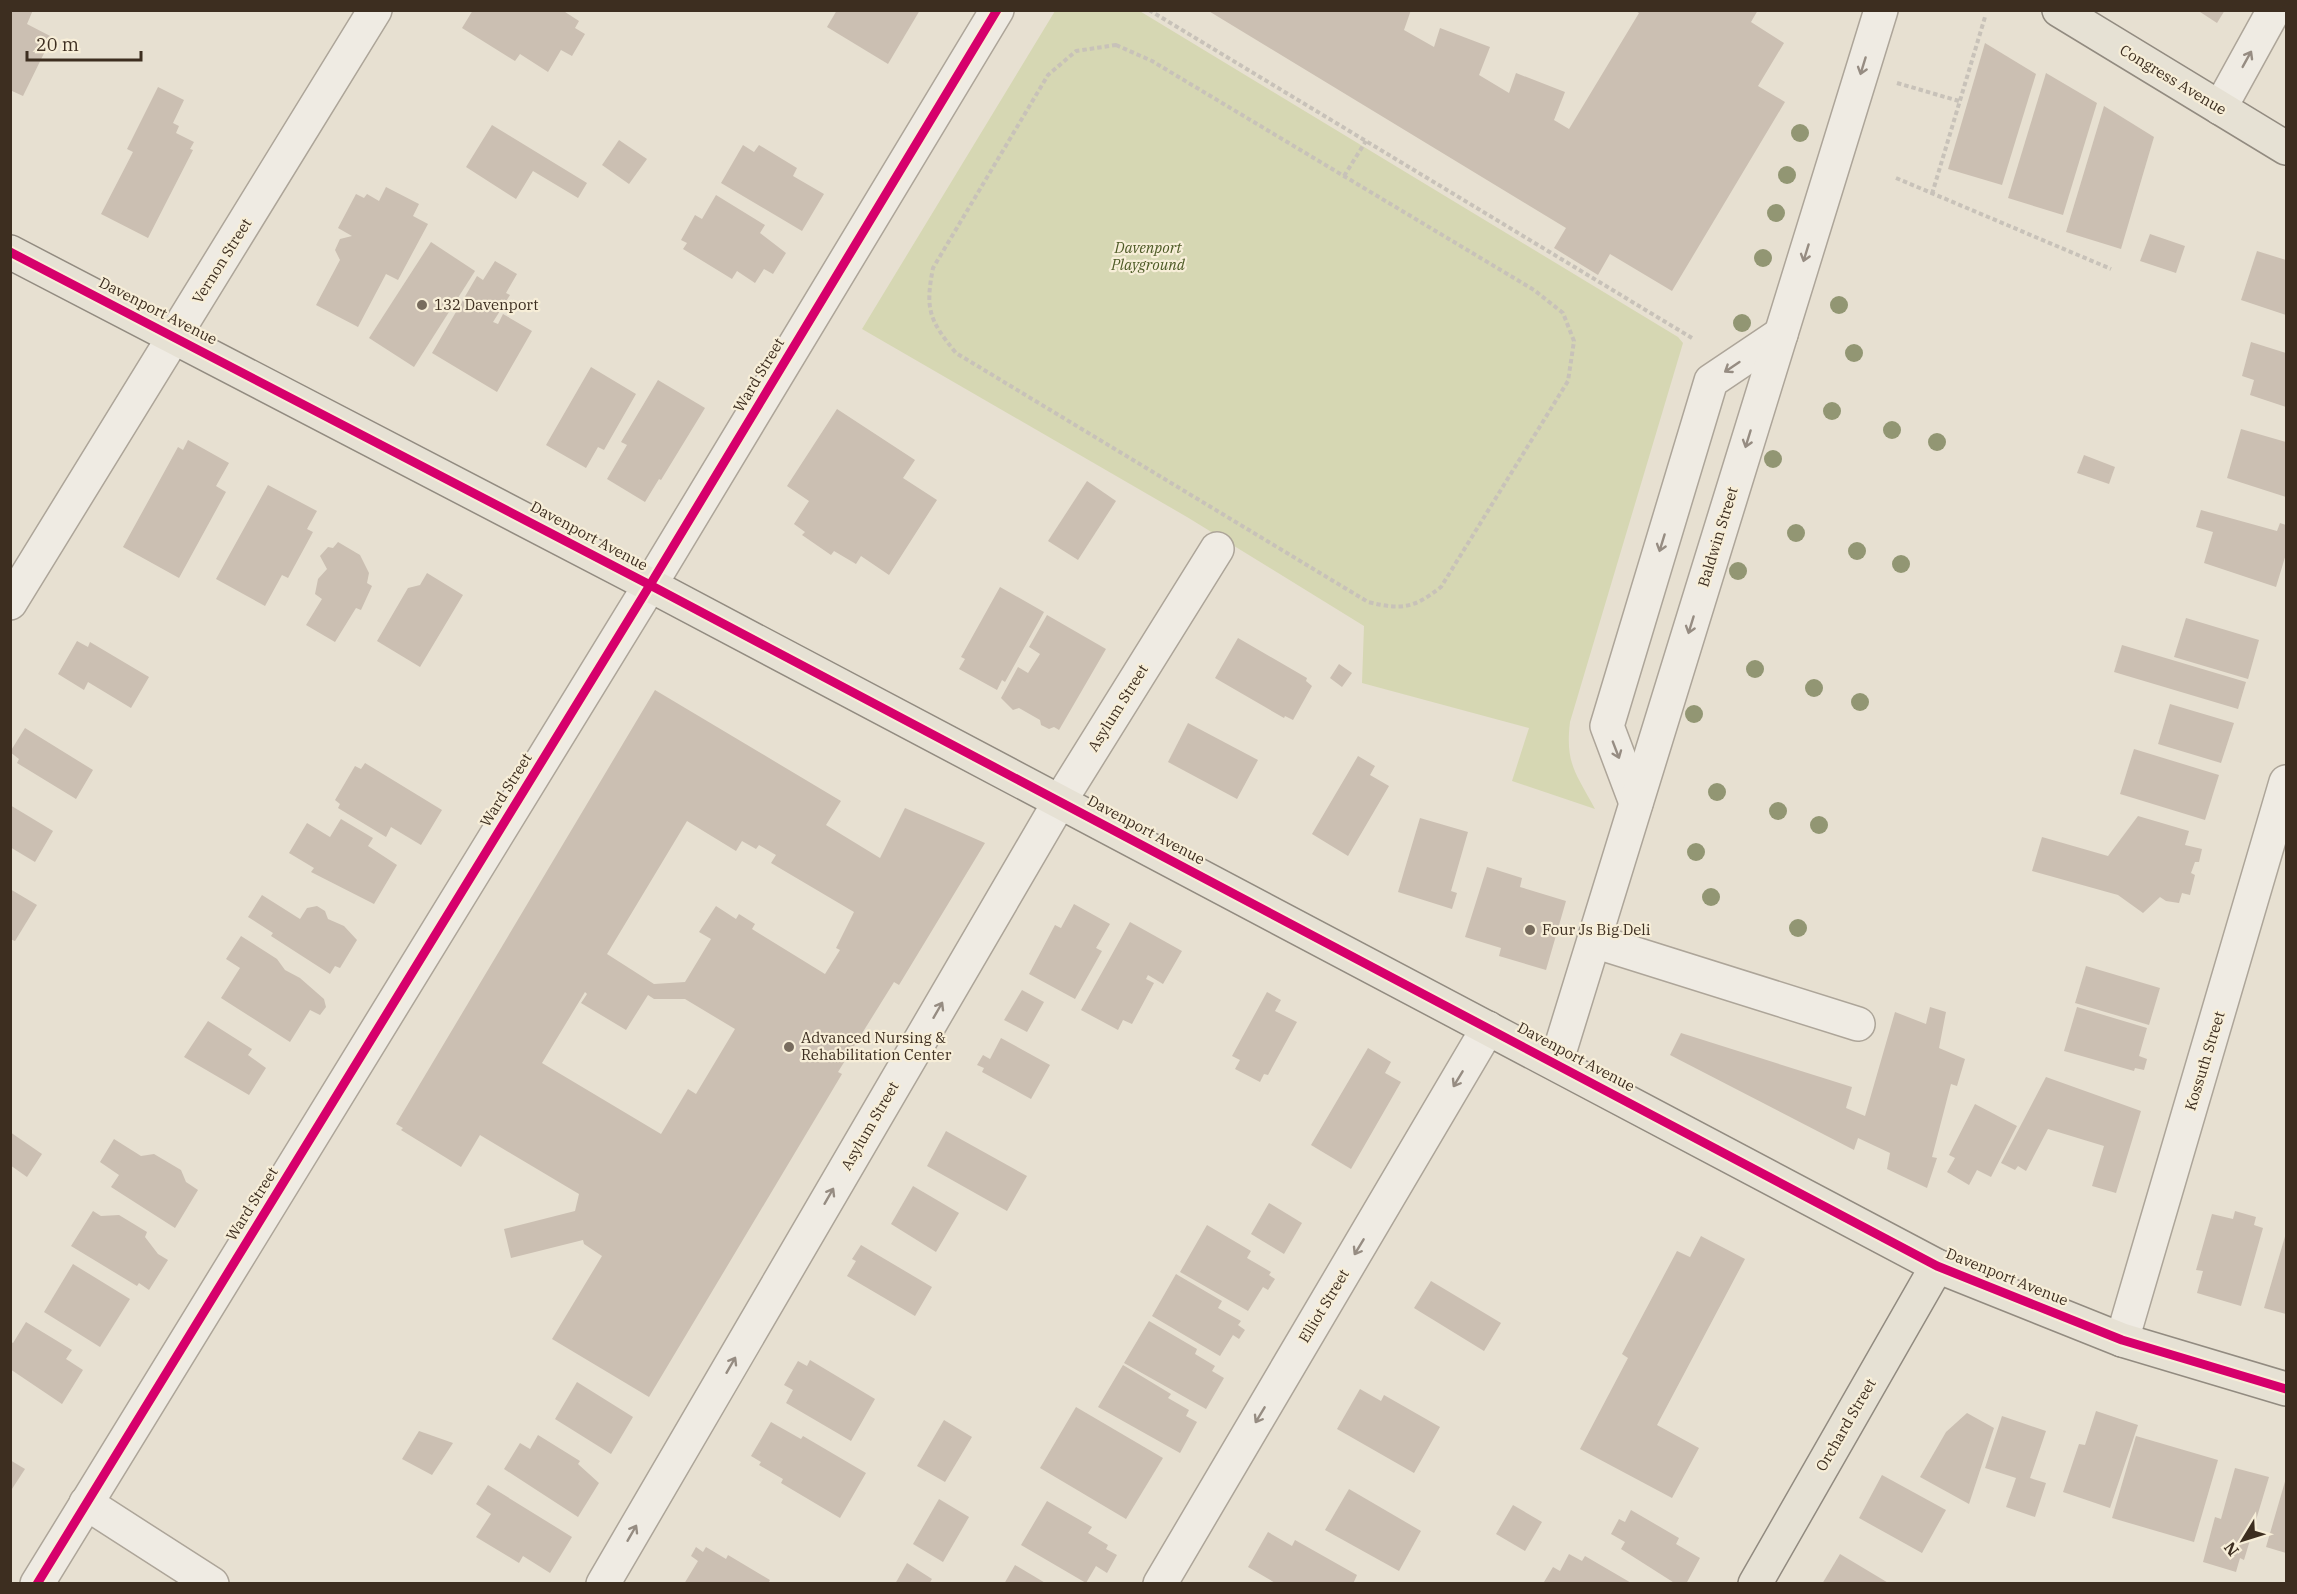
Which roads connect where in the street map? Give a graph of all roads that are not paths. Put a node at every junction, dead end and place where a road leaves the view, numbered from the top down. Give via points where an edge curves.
1 (997, 10) edge
2 (1881, 10) edge
3 (2060, 10) edge
4 (2274, 10) edge
5 (370, 12) edge
6 (2220, 108) junction
7 (2286, 148) edge
8 (10, 252) edge
9 (1781, 334) junction
10 (176, 336) junction
11 (1217, 549) dead end
12 (650, 585) junction
13 (10, 603) edge
14 (2286, 782) edge
15 (1060, 801) junction
16 (1636, 803) junction
17 (2281, 828) edge
18 (1594, 941) junction
19 (1858, 1024) dead end
20 (1488, 1028) junction
21 (1556, 1063) junction
22 (1937, 1266) junction
23 (2122, 1340) junction
24 (2286, 1389) edge
25 (86, 1503) junction
26 (37, 1584) edge
27 (212, 1584) edge
28 (603, 1584) edge
29 (1160, 1584) edge
30 (1755, 1584) edge

1 - 12 street, Ward Street
2 -> 9 street, Baldwin Street
3 - 6 main road, Congress Avenue
6 -> 4 street
5 - 10 street, Vernon Street
6 - 7 main road, Congress Avenue
8 - 10 main road, Davenport Avenue
9 -> 16 street, Baldwin Street
9 -> 16 street via 1711,381 1607,726
10 - 12 main road, Davenport Avenue
10 - 13 street, Vernon Street
11 - 15 street, Asylum Street
12 - 15 main road, Davenport Avenue
12 - 25 street, Ward Street
14 - 17 street, Kossuth Street
15 - 20 main road, Davenport Avenue
28 -> 15 street, Asylum Street
16 - 18 street, Baldwin Street
17 - 23 street, Kossuth Street
18 - 19 street
18 - 21 street, Baldwin Street
20 - 21 main road, Davenport Avenue
20 -> 29 street, Elliot Street
21 - 22 main road, Davenport Avenue
22 - 23 main road, Davenport Avenue
22 - 30 main road, Orchard Street
23 - 24 main road, Davenport Avenue
25 - 26 street, Ward Street
25 - 27 street

